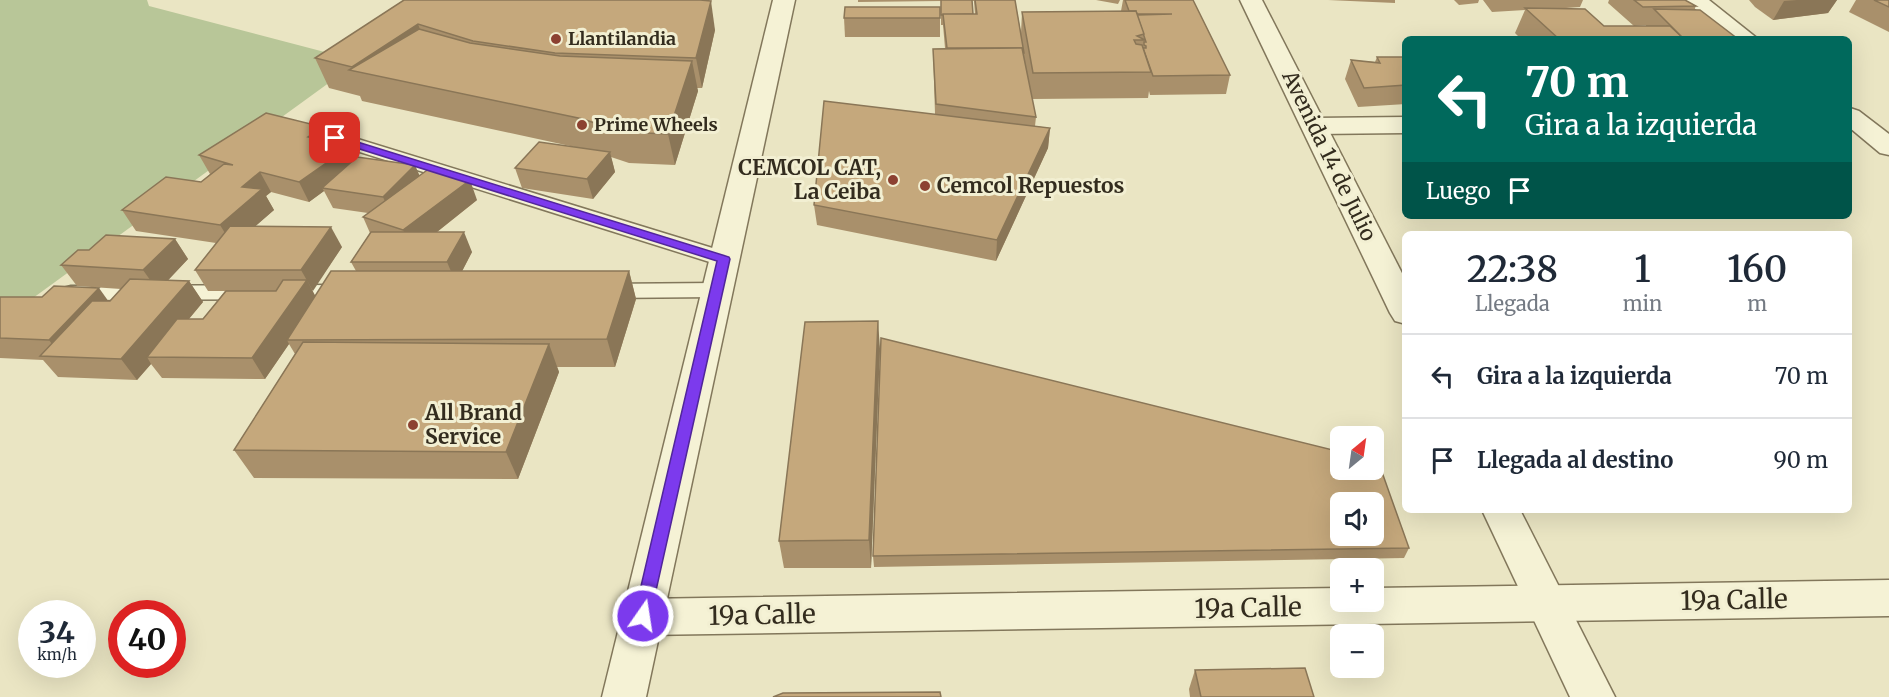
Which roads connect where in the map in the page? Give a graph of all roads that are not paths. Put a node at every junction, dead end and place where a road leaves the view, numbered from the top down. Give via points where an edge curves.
1 (784, 0) edge
2 (1251, 0) edge
3 (1695, 0) edge
4 (1743, 36) edge
5 (1852, 119) edge
6 (1889, 120) edge
7 (1402, 125) edge
8 (1315, 126) junction
9 (335, 138) dead end
10 (1889, 147) edge
11 (721, 275) junction
12 (576, 291) edge
13 (375, 292) edge
14 (57, 294) edge
15 (1402, 305) edge
16 (1502, 513) edge
17 (1889, 598) edge
18 (1546, 603) junction
19 (643, 616) junction
20 (624, 697) edge
21 (1593, 697) edge

1 - 11 street
2 - 8 street, Avenida 14 de Julio
3 - 4 street
5 - 6 street
5 - 10 street
7 - 8 street
8 - 15 street, Avenida 14 de Julio
9 - 11 lane
11 - 12 lane
11 - 19 street
13 - 14 lane
16 - 18 street
17 - 18 street, 19a Calle
18 - 19 street, 19a Calle
18 - 21 street
19 - 20 street

